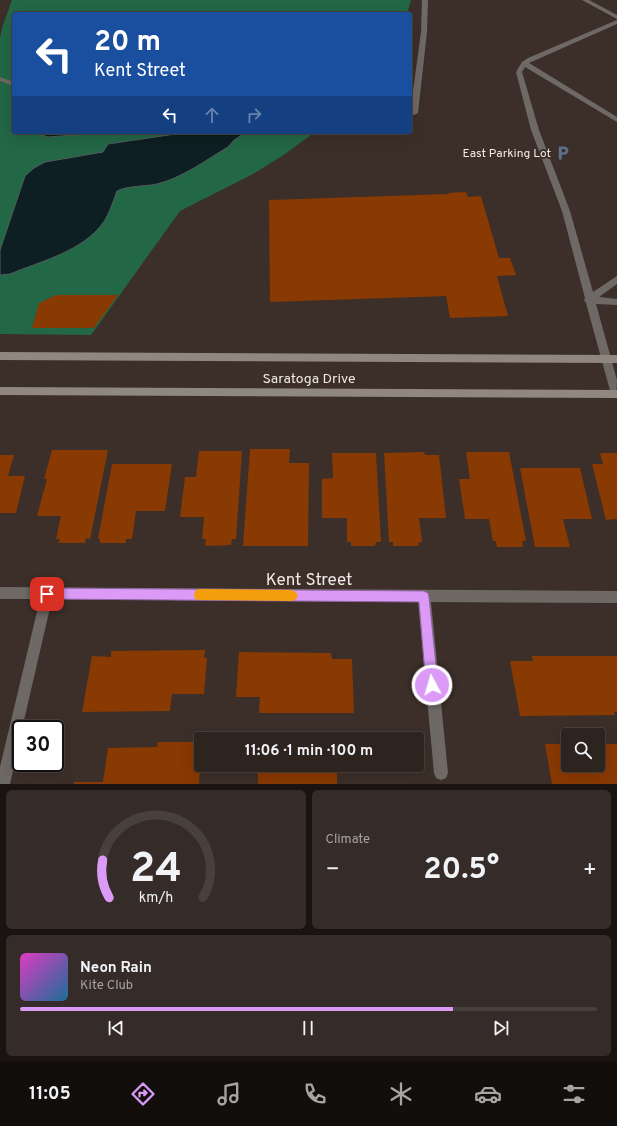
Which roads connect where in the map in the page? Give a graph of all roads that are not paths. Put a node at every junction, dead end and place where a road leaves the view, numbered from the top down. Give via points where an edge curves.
1 (425, 0) edge
2 (585, 0) edge
3 (617, 17) edge
4 (617, 22) edge
5 (524, 64) junction
6 (0, 79) edge
7 (12, 83) edge
8 (414, 113) dead end
9 (617, 120) edge
10 (617, 279) edge
11 (589, 300) junction
12 (617, 302) edge
13 (0, 356) edge
14 (605, 359) junction
15 (617, 359) edge
16 (0, 391) edge
17 (616, 394) edge
18 (0, 593) edge
19 (47, 594) junction
20 (424, 597) junction
21 (617, 597) edge
22 (441, 773) dead end
23 (2, 784) edge

1 - 8 street via 424,32
2 - 3 street
4 - 5 street via 530,59
5 - 9 street
5 - 11 street via 519,72 527,102 566,211
6 - 7 street
10 - 11 street
11 - 12 street
11 - 14 street
13 - 14 main road, Saratoga Drive
14 - 15 main road, Saratoga Drive
14 - 17 street
16 - 17 main road, Saratoga Drive
18 - 19 street, Kent Street
19 - 20 street, Kent Street
19 - 23 street
20 - 21 street, Kent Street
20 - 22 street

